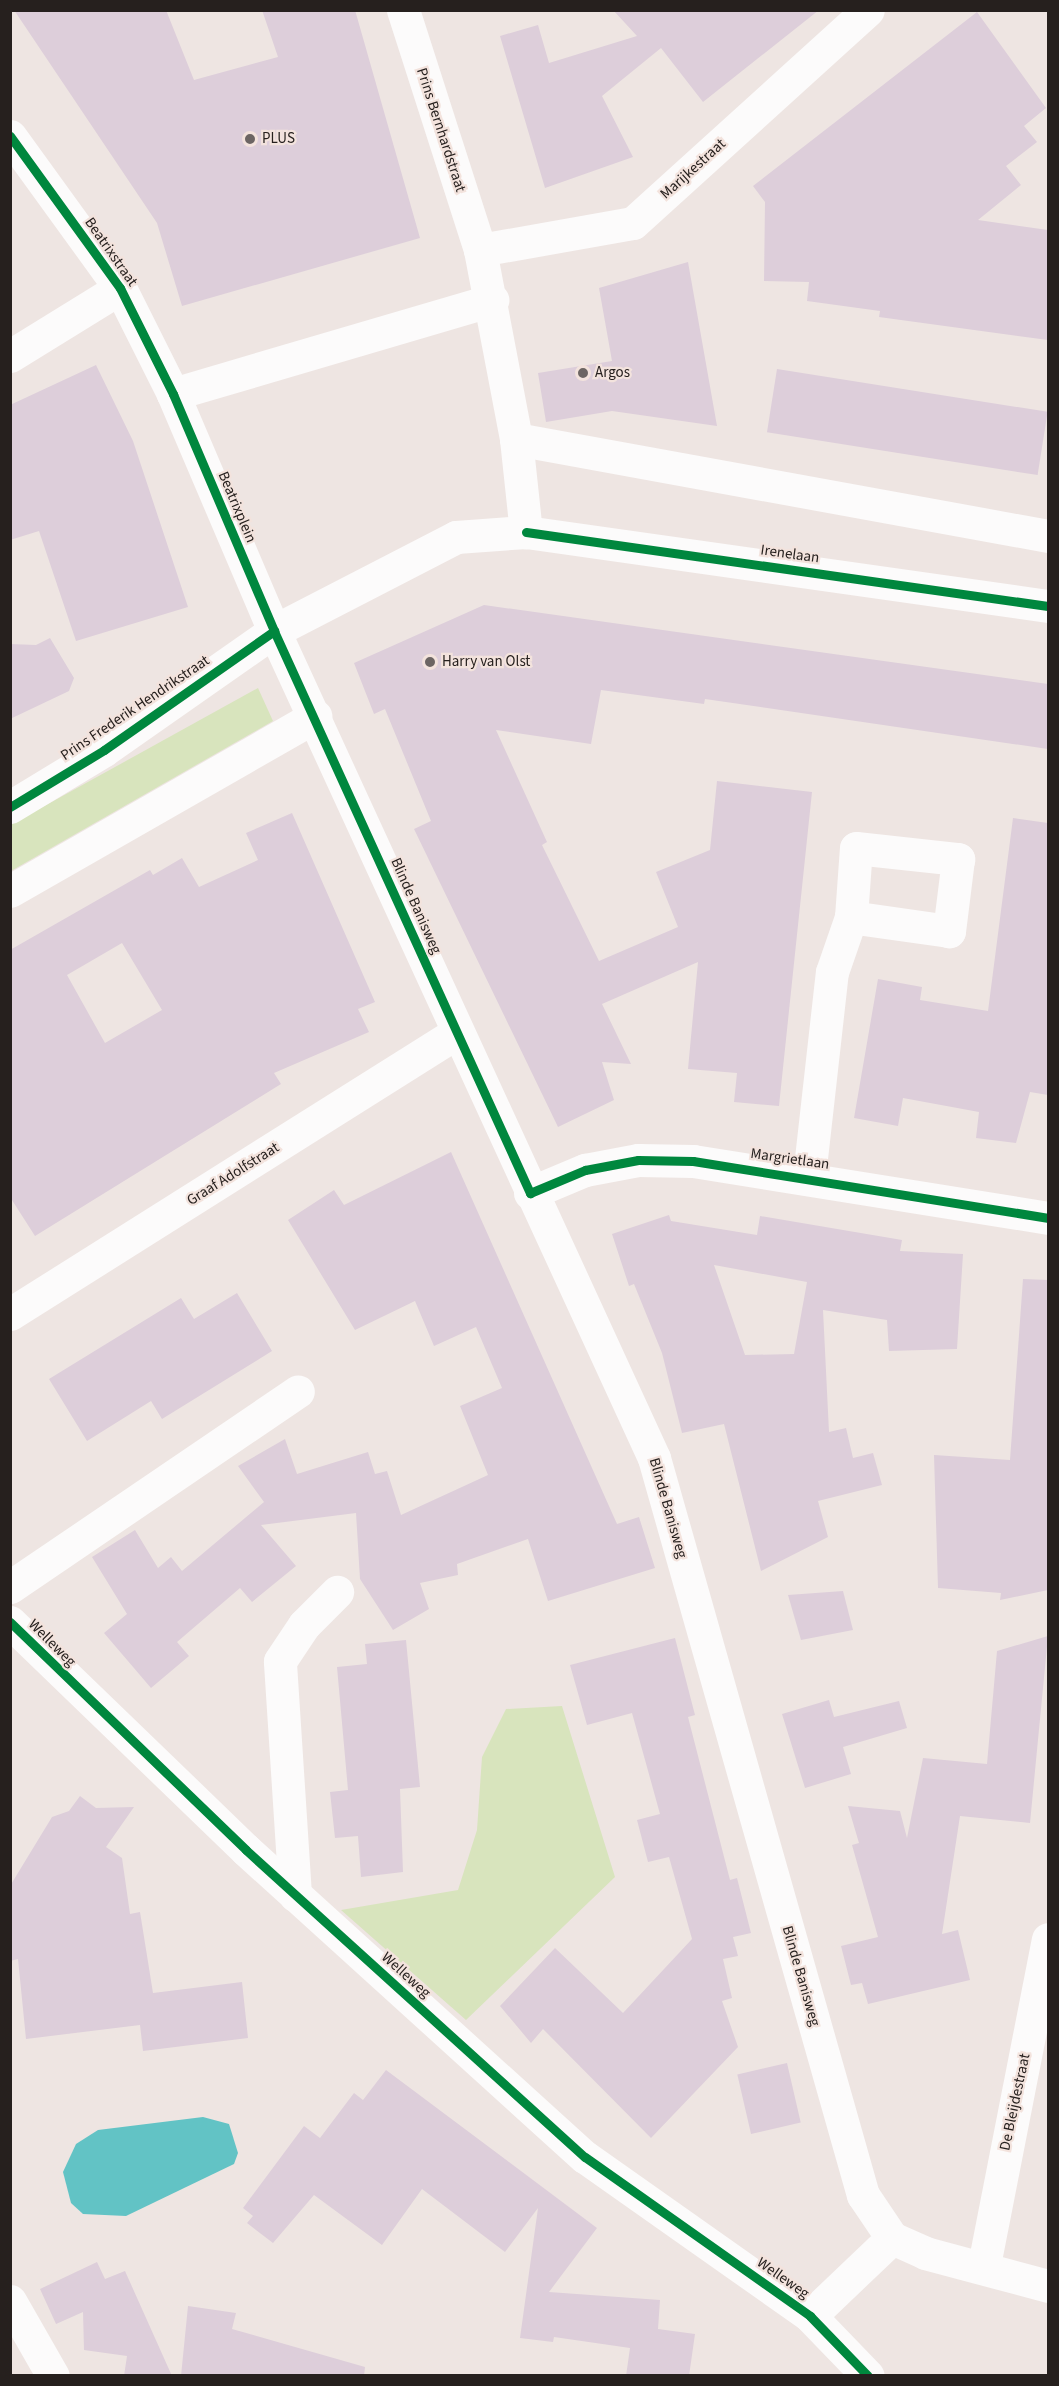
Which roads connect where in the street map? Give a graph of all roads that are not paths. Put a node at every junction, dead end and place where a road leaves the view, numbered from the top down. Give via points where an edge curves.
1 (403, 10) edge
2 (868, 10) edge
3 (10, 135) edge
4 (480, 250) junction
5 (120, 288) junction
6 (492, 300) junction
7 (10, 356) edge
8 (173, 394) junction
9 (516, 439) junction
10 (526, 532) junction
11 (1048, 536) edge
12 (1048, 606) edge
13 (274, 632) junction
14 (315, 716) junction
15 (10, 807) edge
16 (10, 891) edge
17 (851, 917) dead end
18 (456, 1033) junction
19 (808, 1176) junction
20 (530, 1193) junction
21 (1048, 1218) edge
22 (10, 1314) edge
23 (298, 1391) dead end
24 (10, 1587) edge
25 (337, 1592) dead end
26 (15, 1635) edge
27 (295, 1895) junction
28 (1048, 1939) edge
29 (892, 2238) junction
30 (984, 2265) junction
31 (1048, 2286) edge
32 (10, 2301) edge
33 (810, 2316) junction
34 (53, 2376) edge
35 (868, 2376) edge

1 - 4 street, Prins Bernhardstraat
2 - 4 street, Marijkestraat via 633,223
3 - 5 street, Beatrixstraat
4 - 6 street
5 - 7 street
5 - 8 street, Beatrixstraat
6 - 8 street
6 - 9 street
8 - 13 street, Beatrixplein
9 - 10 street
9 - 11 street
10 - 12 street, Irenelaan
10 - 13 street, Irenelaan via 483,533 431,547
13 - 14 street, Blinde Banisweg
13 - 15 street, Prins Frederik Hendrikstraat via 104,750
14 - 16 street
14 - 18 street, Blinde Banisweg
17 - 19 street, Margrietlaan via 832,972
18 - 20 street, Blinde Banisweg
18 - 22 street, Graaf Adolfstraat
19 - 20 street, Margrietlaan via 638,1160 585,1170
19 - 21 street, Margrietlaan
20 - 29 street, Blinde Banisweg via 654,1458 863,2195
23 - 24 street
25 - 27 street via 304,1625 280,1661
26 - 27 street, Welleweg
27 - 33 street, Welleweg via 585,2157
28 - 30 street, De Bleijdestraat
29 - 30 street via 925,2253
29 - 33 street
30 - 31 street
32 - 34 street
33 - 35 street

